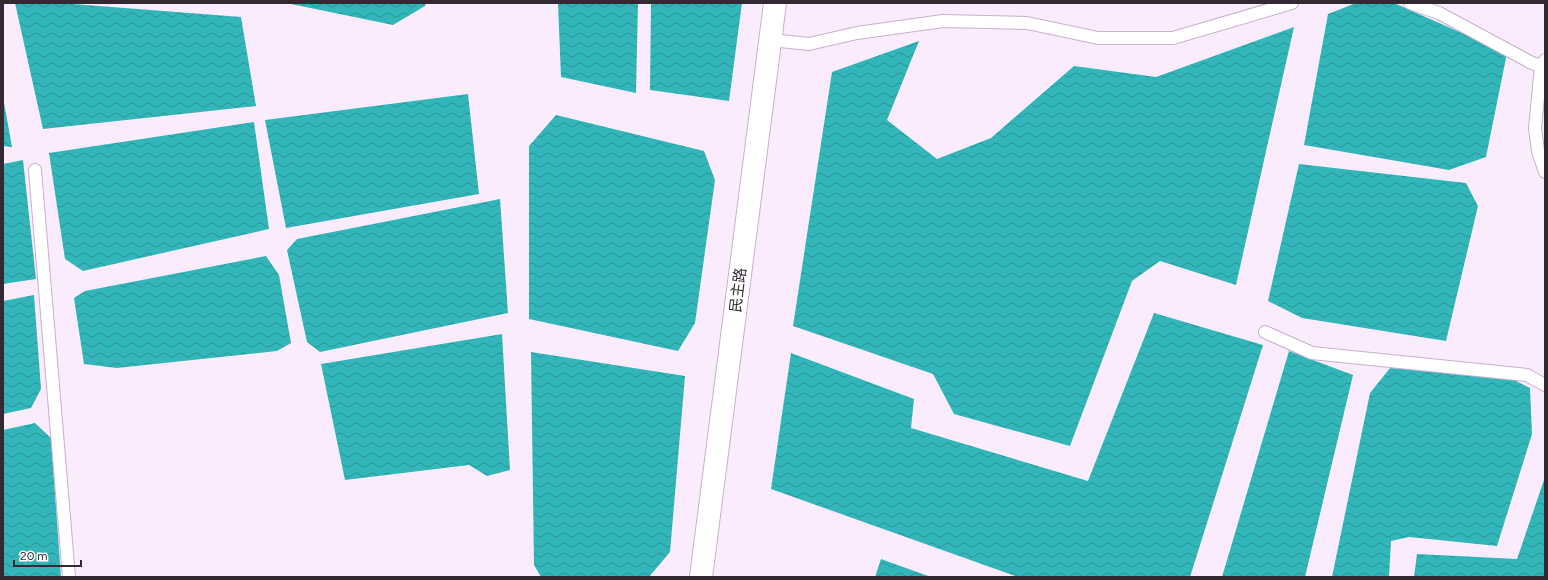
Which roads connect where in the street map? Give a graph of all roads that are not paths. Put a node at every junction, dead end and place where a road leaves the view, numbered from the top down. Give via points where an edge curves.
1 (775, 3) edge
2 (1292, 3) edge
3 (1410, 3) edge
4 (770, 40) junction
5 (1543, 63) edge
6 (35, 170) dead end
7 (1545, 172) edge
8 (1265, 332) dead end
9 (1545, 385) edge
10 (69, 577) edge
11 (701, 577) edge

1 - 4 street, 民主路
2 - 4 lane via 1173,38 1098,38 1027,23 943,21 857,33 809,44
3 - 5 lane via 1439,13
4 - 11 street, 民主路
5 - 7 lane via 1535,128 1538,151
6 - 10 lane
8 - 9 lane via 1312,353 1527,375

